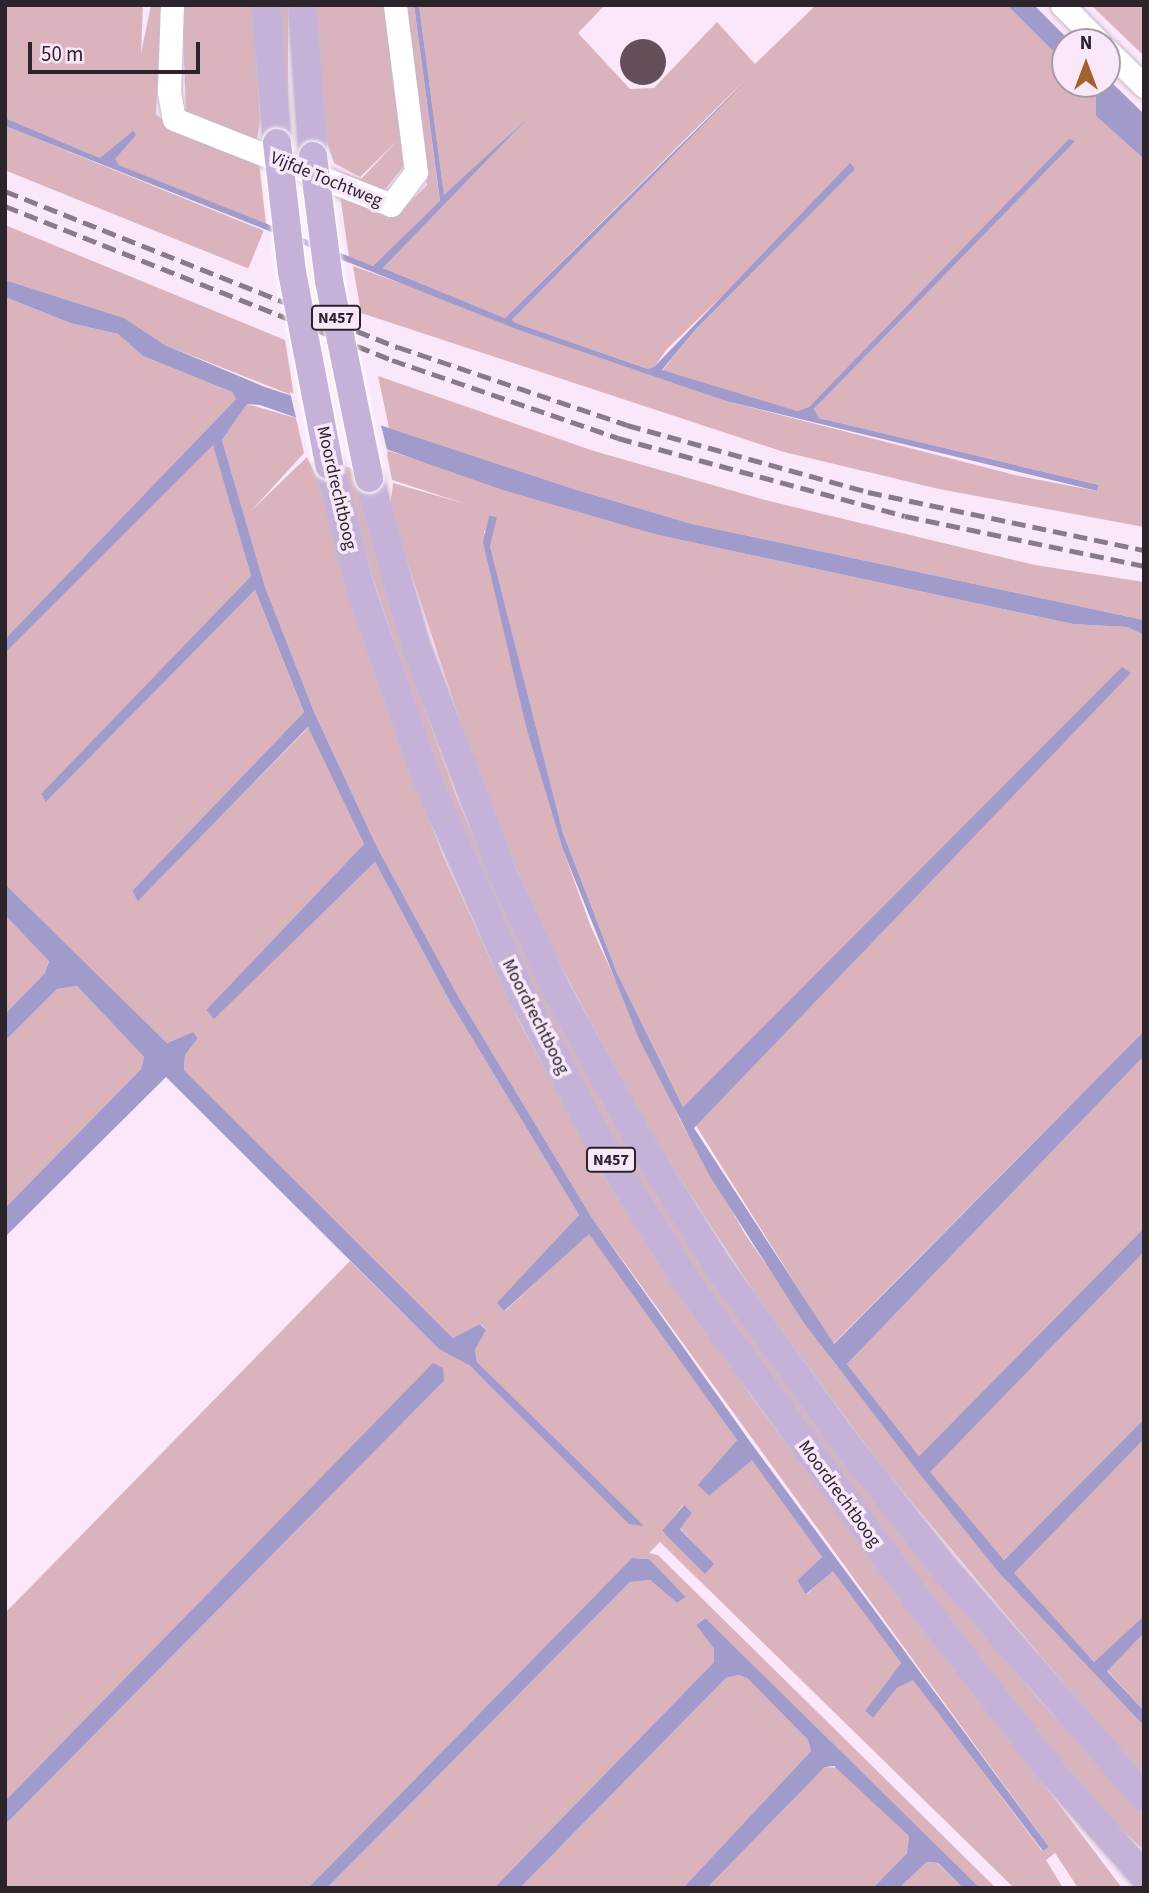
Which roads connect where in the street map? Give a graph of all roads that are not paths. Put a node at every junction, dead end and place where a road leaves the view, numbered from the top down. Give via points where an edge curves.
1 (172, 5) edge
2 (266, 5) edge
3 (302, 5) edge
4 (395, 5) edge
5 (1062, 5) edge
6 (1085, 28) edge
7 (1121, 64) edge
8 (1144, 86) edge
9 (1144, 1797) edge
10 (1144, 1876) edge

1 - 4 street, Vijfde Tochtweg via 169,92 174,119 391,205 416,172
2 - 10 main road, Moordrechtboog / N457, bridge via 292,272 329,465 360,587 425,774 523,997 601,1144 689,1285 882,1553 1041,1759
3 - 9 main road, Moordrechtboog / N457, bridge via 313,156 329,281 369,478 416,646 503,874 555,987 638,1138 719,1268 845,1442 945,1569
5 - 6 street
7 - 8 street

